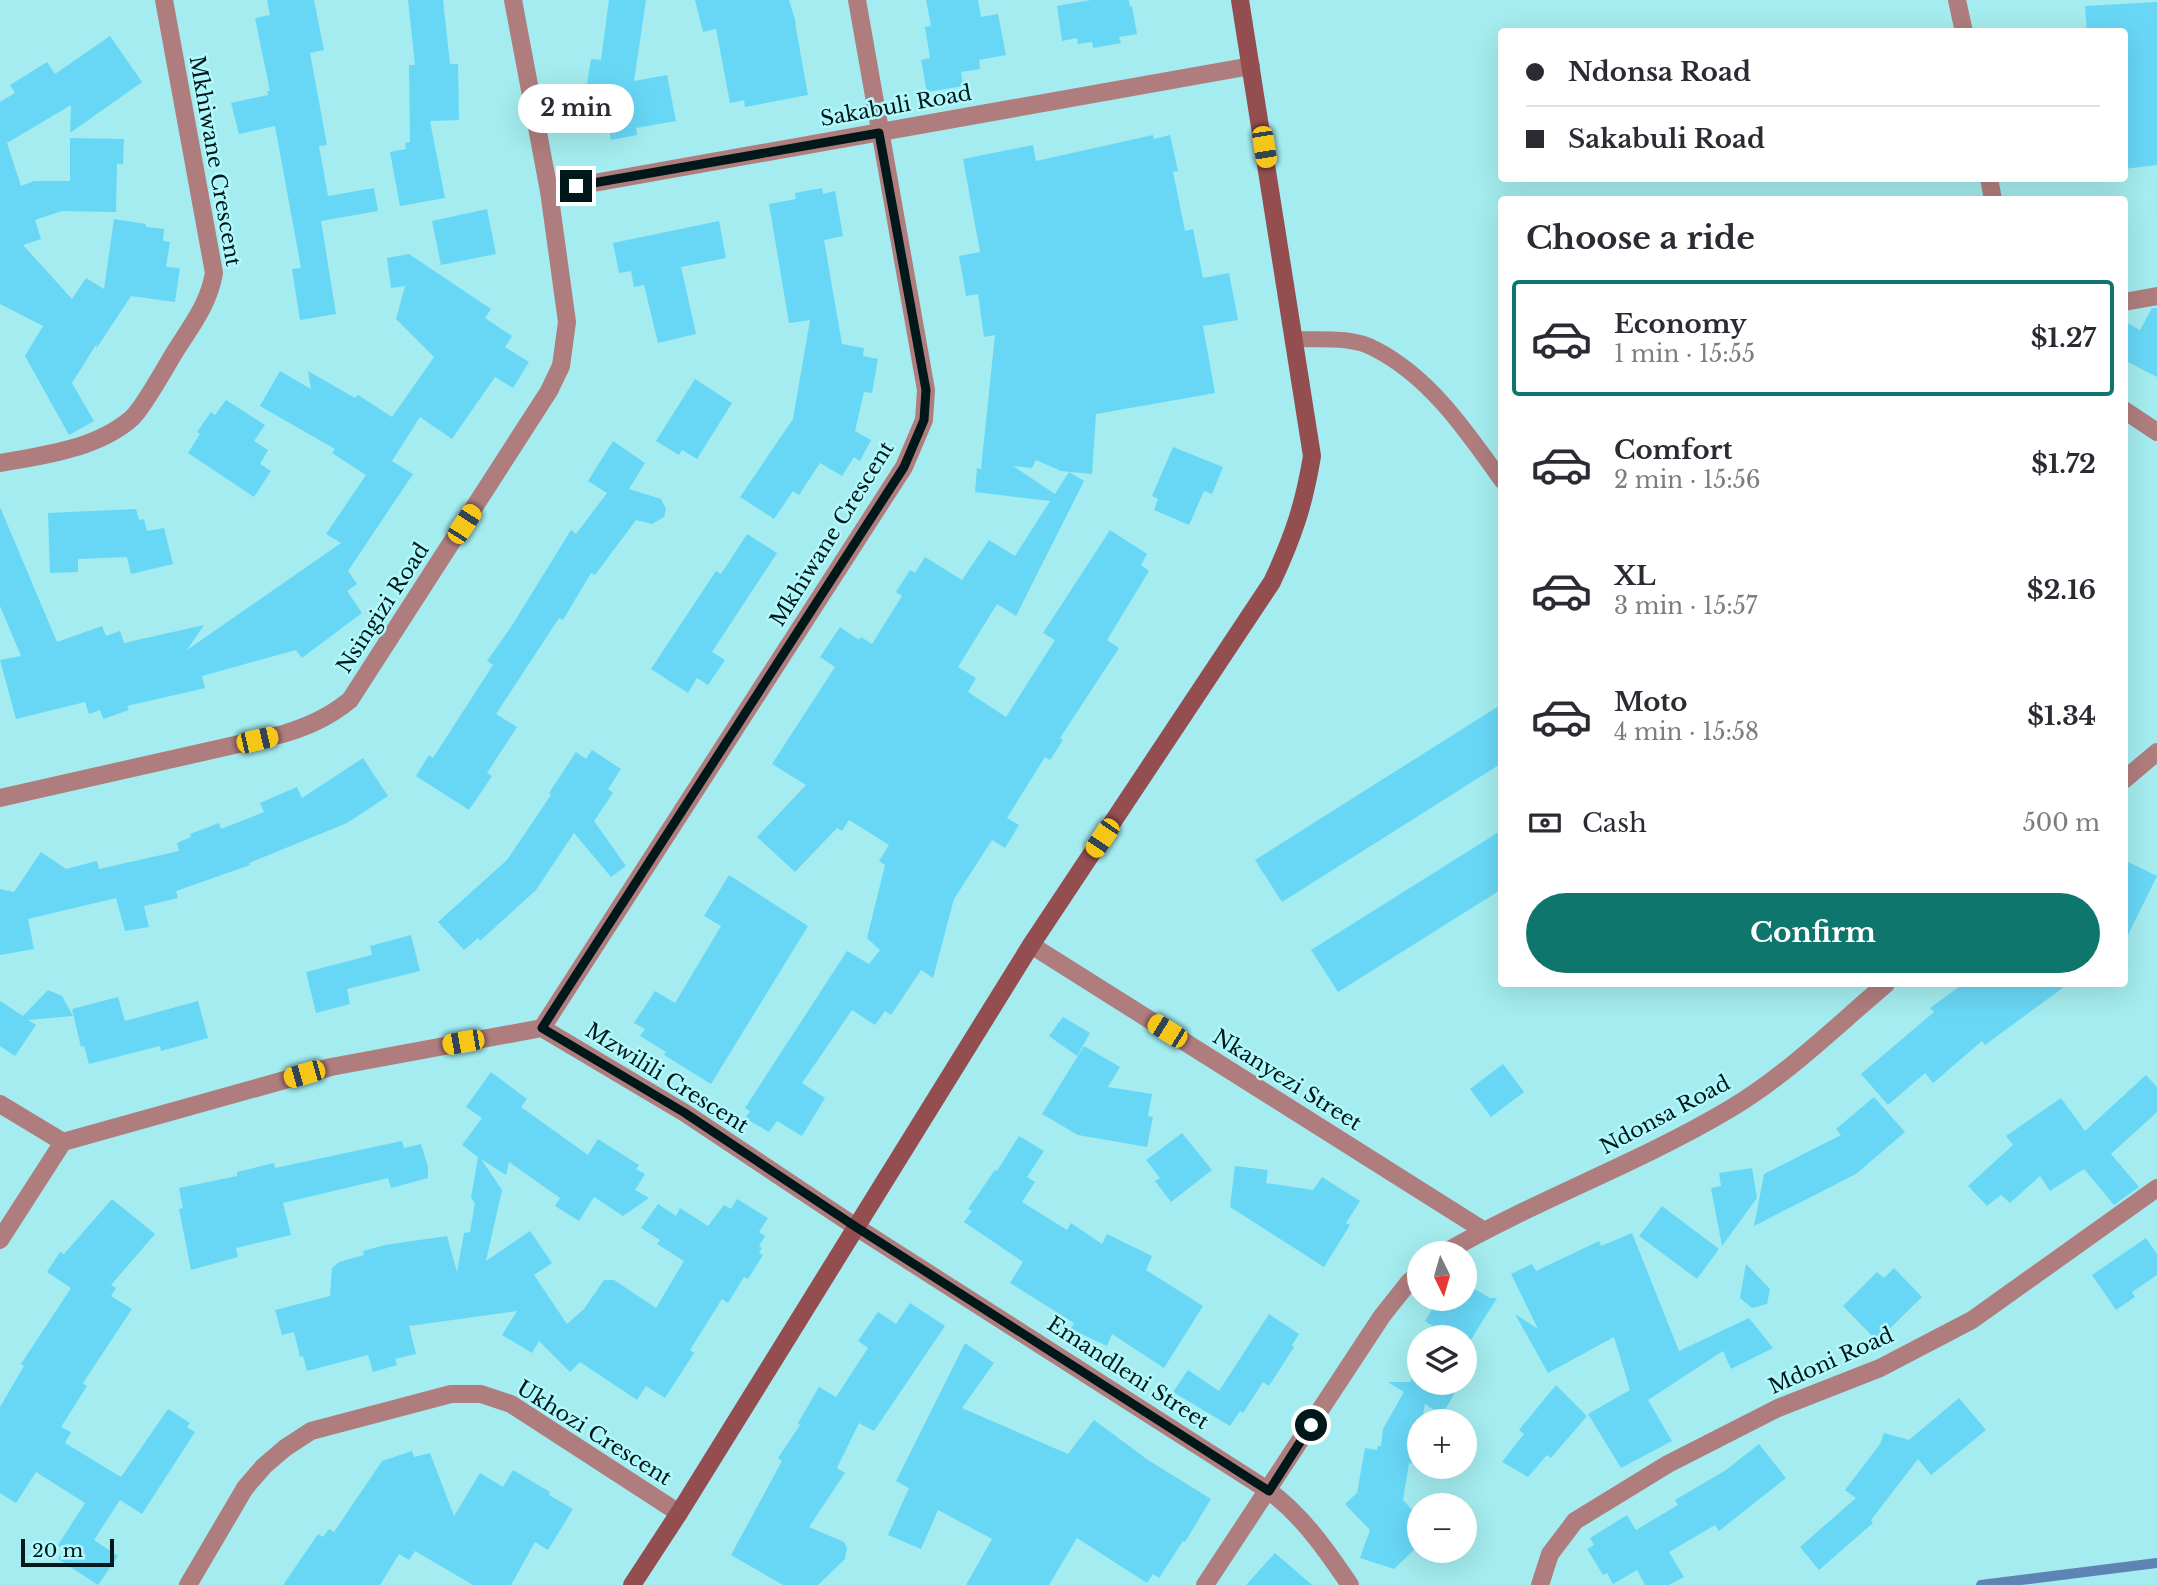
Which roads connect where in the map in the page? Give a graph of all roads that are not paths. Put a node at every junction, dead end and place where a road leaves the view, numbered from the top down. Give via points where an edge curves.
1 (164, 0) edge
2 (513, 0) edge
3 (857, 0) edge
4 (1240, 0) edge
5 (1957, 0) edge
6 (1963, 28) edge
7 (1251, 66) junction
8 (879, 133) junction
9 (549, 191) junction
10 (2157, 296) edge
11 (2128, 301) edge
12 (1295, 339) junction
13 (2128, 413) edge
14 (2157, 432) edge
15 (0, 463) edge
16 (1498, 476) edge
17 (2157, 752) edge
18 (2128, 777) edge
19 (0, 798) edge
20 (1031, 945) junction
21 (1882, 987) edge
22 (542, 1028) junction
23 (0, 1104) edge
24 (62, 1142) junction
25 (2157, 1188) edge
26 (856, 1227) junction
27 (1483, 1230) junction
28 (0, 1240) edge
29 (1464, 1241) edge
30 (1407, 1285) edge
31 (1269, 1491) junction
32 (679, 1513) junction
33 (188, 1585) edge
34 (632, 1585) edge
35 (1205, 1585) edge
36 (1350, 1585) edge
37 (1540, 1585) edge

1 - 15 street, Mkhiwane Crescent via 214,273 207,301 134,417 87,443
2 - 9 street, Nsingizi Road
3 - 8 street, Mkhiwane Crescent
4 - 7 street
5 - 6 street
7 - 8 street, Sakabuli Road
7 - 12 street
8 - 9 street, Sakabuli Road
8 - 22 street, Mkhiwane Crescent via 926,390 924,420 915,445
9 - 19 street, Nsingizi Road via 567,322 561,366 350,700 330,716 283,734
10 - 11 street
12 - 16 lane via 1346,340 1374,348 1433,392
12 - 20 street via 1312,456 1291,542 1272,582
13 - 14 street
17 - 18 street
20 - 26 street
20 - 27 street, Nkanyezi Street
21 - 27 street, Ndonsa Road via 1776,1077 1730,1109
22 - 24 street via 331,1067
22 - 26 street, Mzwilili Crescent via 685,1113
23 - 24 street
24 - 28 street
25 - 37 street, Mdoni Road via 1972,1320 1880,1367 1778,1408 1680,1458 1576,1521 1550,1554
26 - 31 street, Emandleni Street
26 - 32 street
27 - 29 street, Ndonsa Road
30 - 31 street
31 - 35 street
31 - 36 street, Emandleni Street via 1287,1504
32 - 33 street, Ukhozi Crescent via 511,1404 481,1394 451,1394 311,1431 285,1448 245,1488
32 - 34 street

